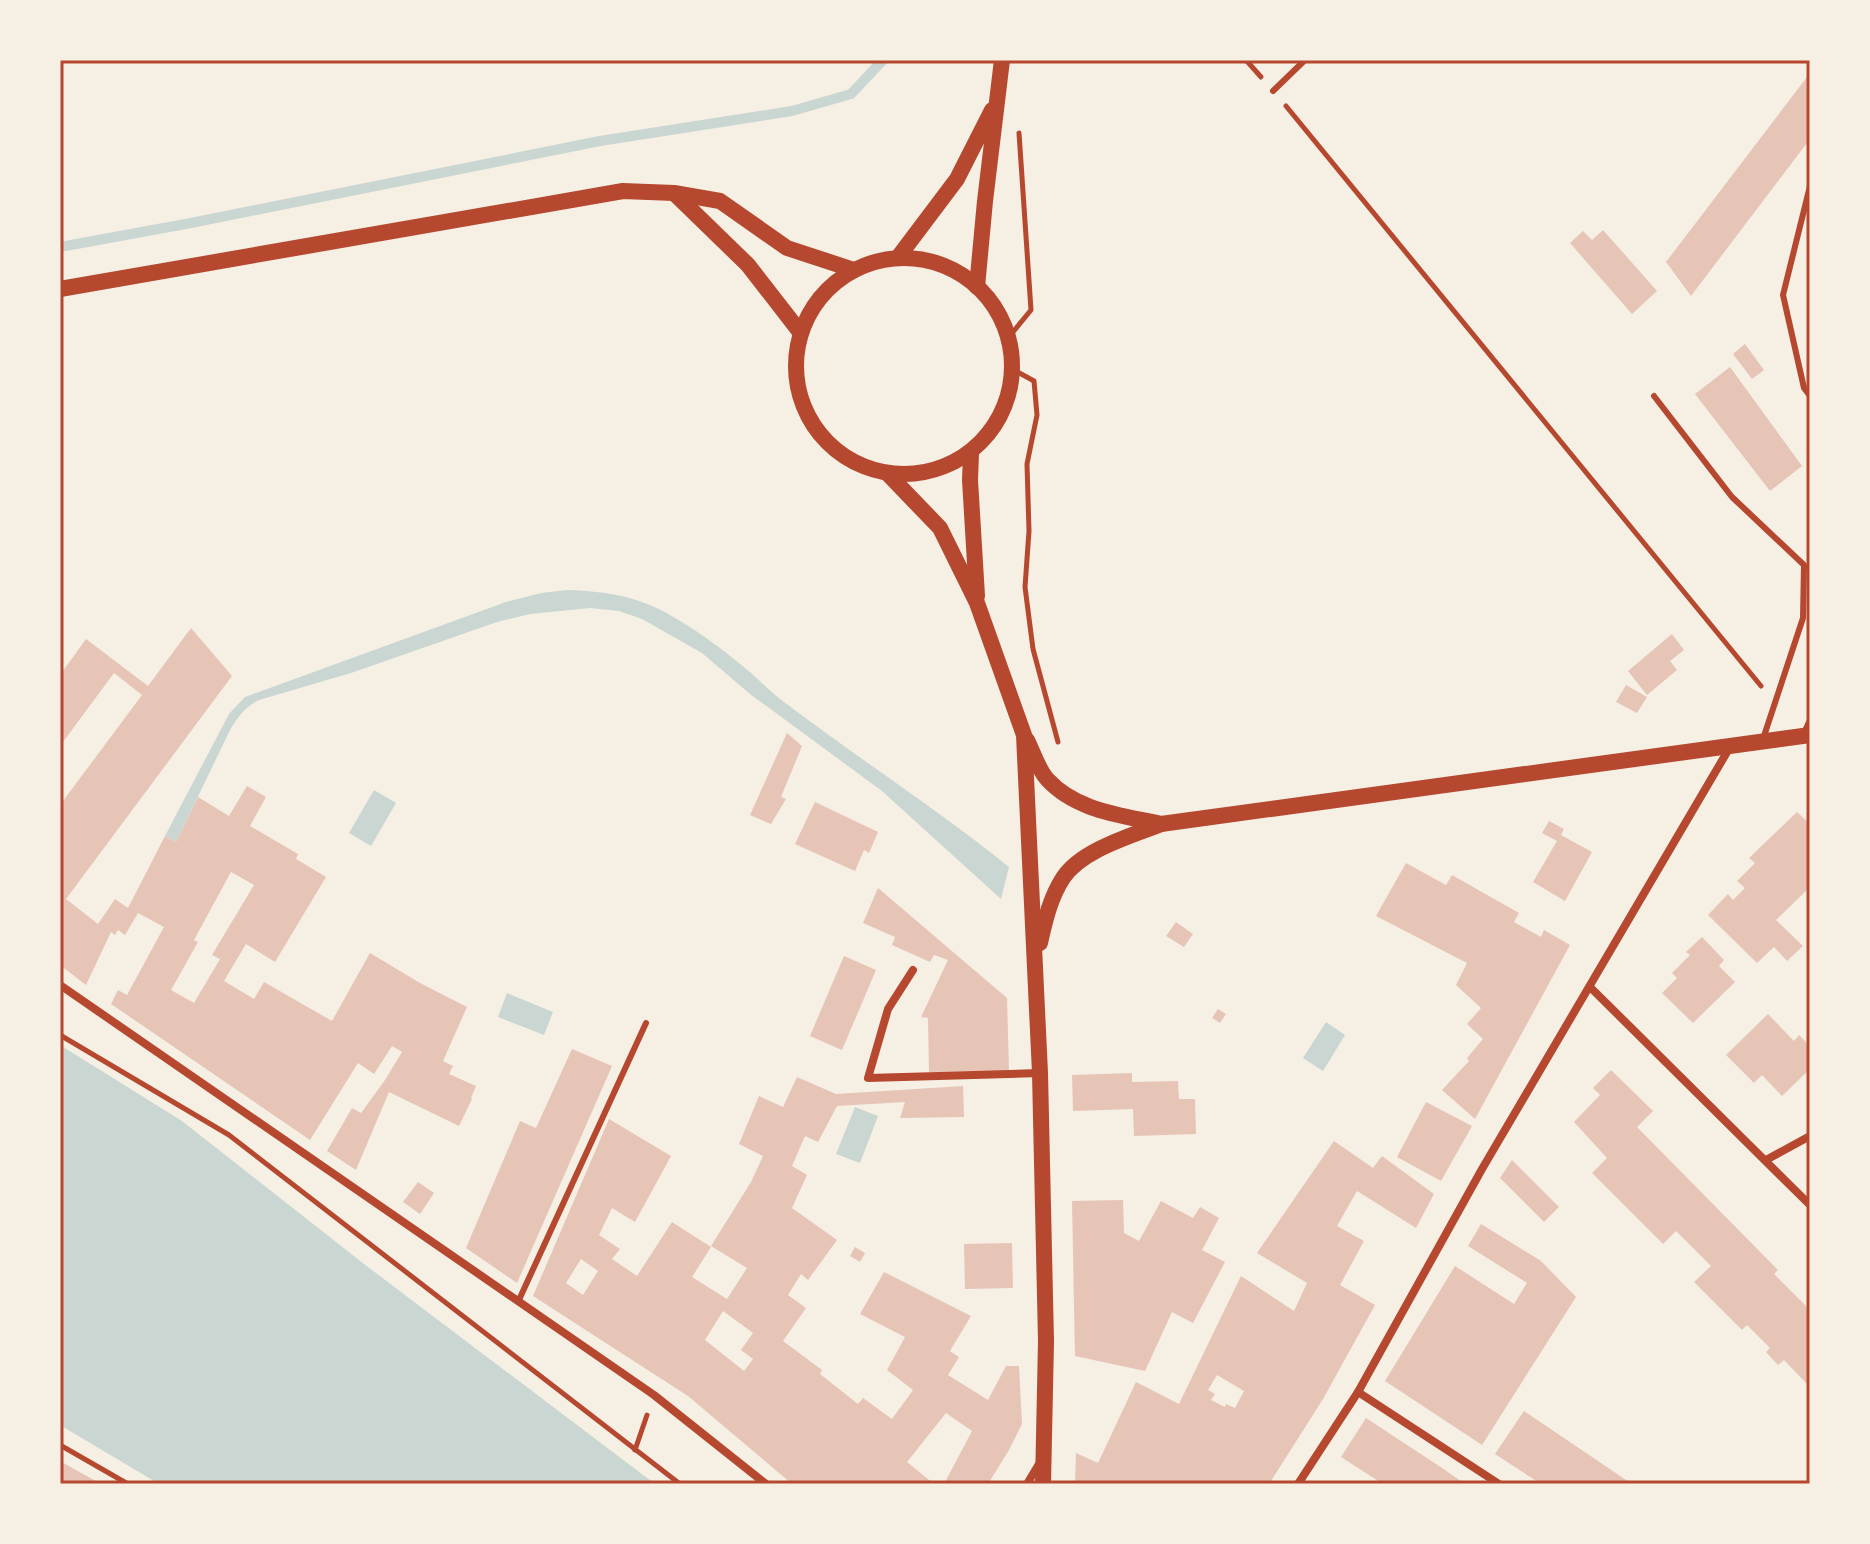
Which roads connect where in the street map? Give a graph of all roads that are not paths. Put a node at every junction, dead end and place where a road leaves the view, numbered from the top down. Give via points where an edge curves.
1 (1002, 60) edge
2 (1305, 60) edge
3 (1273, 91) road end
4 (998, 98) junction
5 (1810, 186) edge
6 (674, 193) junction
7 (899, 256) junction
8 (854, 270) junction
9 (977, 287) junction
10 (60, 289) edge
11 (800, 332) junction
12 (1654, 396) dead end
13 (1810, 396) edge
14 (971, 454) junction
15 (888, 474) junction
16 (977, 603) junction
17 (1810, 720) edge
18 (1024, 735) junction
19 (1806, 736) edge
20 (1762, 742) junction
21 (1730, 747) junction
22 (1161, 824) junction
23 (1035, 965) junction
24 (913, 970) dead end
25 (60, 985) edge
26 (1590, 987) junction
27 (646, 1023) dead end
28 (1040, 1073) junction
29 (1810, 1136) edge
30 (1766, 1160) junction
31 (1810, 1205) edge
32 (518, 1302) junction
33 (1358, 1392) junction
34 (1044, 1457) junction
35 (766, 1484) edge
36 (1027, 1484) edge
37 (1043, 1484) edge
38 (1298, 1484) edge
39 (1499, 1484) edge

1 - 4 main road
2 - 3 lane
4 - 7 main road via 957,179
4 - 9 main road
5 - 13 lane via 1783,295
6 - 8 main road via 720,201 787,248
6 - 10 main road via 623,191
6 - 11 main road via 748,265
7 - 8 main road
7 - 9 main road via 939,264
8 - 11 main road via 818,301
9 - 14 main road via 997,310 1012,369 1007,399 994,426
11 - 15 main road via 796,369 809,418 842,455
12 - 20 lane via 1732,497 1804,565 1803,618
14 - 15 main road via 934,470
14 - 16 main road
15 - 16 main road via 940,528
16 - 18 main road
17 - 19 lane
18 - 22 main road via 1045,777 1064,793 1093,809
18 - 23 main road
19 - 20 main road
20 - 21 main road
21 - 22 main road
21 - 26 street
22 - 23 main road via 1104,847 1064,876 1049,906
23 - 28 main road
24 - 28 street via 888,1009 868,1078
25 - 32 street
26 - 30 street
26 - 33 street
27 - 32 lane
28 - 34 main road
29 - 30 street
30 - 31 street
32 - 35 street via 654,1395
33 - 38 street
33 - 39 street
34 - 36 street
34 - 37 main road

